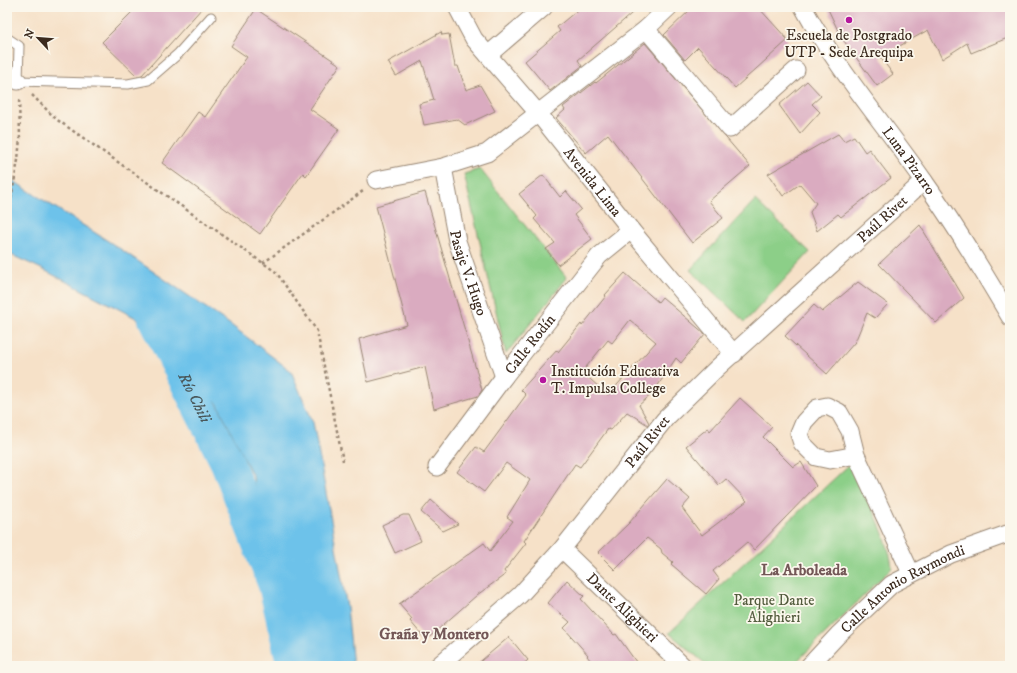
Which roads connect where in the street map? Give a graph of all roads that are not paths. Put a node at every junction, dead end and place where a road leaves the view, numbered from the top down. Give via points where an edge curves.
1 (457, 7) edge
2 (544, 7) edge
3 (669, 7) edge
4 (803, 7) edge
5 (211, 17) dead end
6 (646, 29) junction
7 (7, 38) edge
8 (488, 55) junction
9 (796, 70) dead end
10 (12, 77) edge
11 (538, 113) junction
12 (443, 167) junction
13 (924, 182) junction
14 (370, 185) road end
15 (631, 230) junction
16 (1010, 317) edge
17 (734, 354) junction
18 (504, 377) junction
19 (856, 455) dead end
20 (437, 467) dead end
21 (1010, 533) edge
22 (562, 550) junction
23 (911, 573) junction
24 (438, 666) edge
25 (683, 666) edge
26 (809, 666) edge

1 - 8 street, Avenida Lima via 474,39
2 - 8 street
3 - 6 street
4 - 13 street, Luna Pizarro via 846,77
5 - 10 lane via 178,54 148,80 128,84
6 - 9 street via 730,129
6 - 11 street
7 - 10 lane via 18,46
8 - 11 street, Avenida Lima
11 - 12 street via 487,153
11 - 15 street, Avenida Lima
12 - 14 street
12 - 18 street, Pasaje V. Hugo via 457,241
13 - 16 street, Luna Pizarro
13 - 17 street, Paúl Rivet
15 - 17 street, Avenida Lima
15 - 18 street, Calle Rodín via 599,256
17 - 22 street, Paúl Rivet via 666,419
18 - 20 street, Calle Rodín
19 - 23 street
21 - 23 street, Calle Antonio Raymondi via 951,554
22 - 24 street, Paúl Rivet via 520,595
22 - 25 street, Dante Alighieri
23 - 26 street, Calle Antonio Raymondi via 892,584

